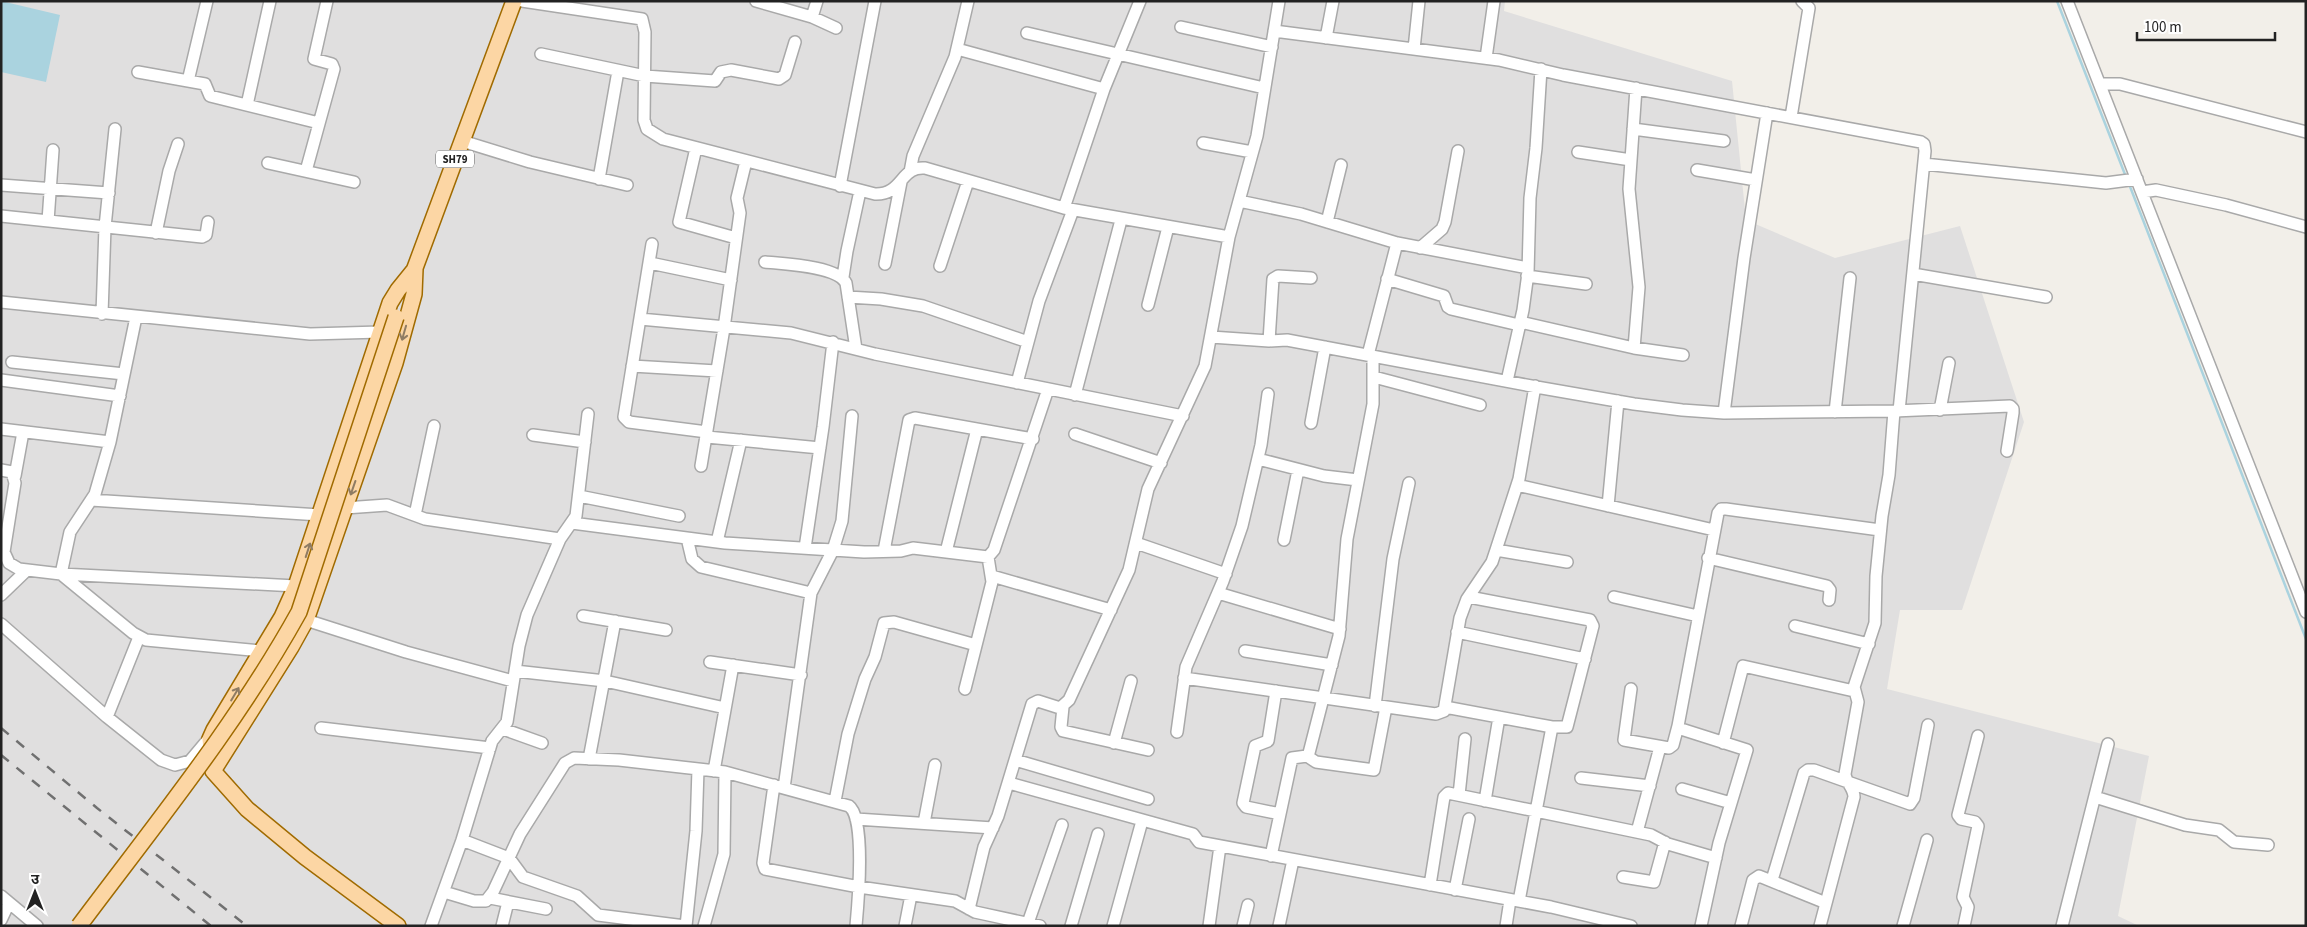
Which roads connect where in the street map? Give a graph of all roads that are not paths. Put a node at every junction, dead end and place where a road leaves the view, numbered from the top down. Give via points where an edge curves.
1 (207, 1) edge
2 (270, 1) edge
3 (328, 1) edge
4 (514, 1) edge
5 (522, 1) edge
6 (756, 1) edge
7 (817, 1) edge
8 (875, 1) edge
9 (968, 1) edge
10 (1140, 1) edge
11 (1279, 1) edge
12 (1333, 1) edge
13 (1419, 1) edge
14 (1494, 1) edge
15 (1802, 1) edge
16 (2068, 1) edge
17 (564, 4) edge
18 (812, 17) junction
19 (1181, 27) dead end
20 (836, 28) dead end
21 (1274, 31) junction
22 (1027, 33) dead end
23 (1326, 38) junction
24 (795, 42) dead end
25 (1272, 47) junction
26 (957, 49) junction
27 (1414, 49) junction
28 (541, 54) dead end
29 (1118, 55) junction
30 (1486, 58) junction
31 (618, 70) junction
32 (1541, 70) junction
33 (138, 72) dead end
34 (645, 76) junction
35 (188, 81) junction
36 (2100, 84) junction
37 (1264, 88) junction
38 (1636, 88) junction
39 (1104, 89) junction
40 (247, 105) junction
41 (1767, 113) junction
42 (1791, 117) junction
43 (319, 124) junction
44 (115, 128) dead end
45 (1633, 129) junction
46 (2306, 132) edge
47 (462, 141) junction
48 (1724, 141) dead end
49 (1203, 143) dead end
50 (178, 144) dead end
51 (696, 148) junction
52 (53, 150) dead end
53 (1458, 151) dead end
54 (1252, 152) junction
55 (1578, 152) dead end
56 (1630, 160) junction
57 (746, 161) junction
58 (268, 162) dead end
59 (1924, 164) junction
60 (1341, 165) dead end
61 (1697, 170) dead end
62 (306, 171) junction
63 (910, 172) junction
64 (599, 179) junction
65 (2135, 179) junction
66 (968, 180) junction
67 (1756, 180) junction
68 (901, 181) junction
69 (354, 182) dead end
70 (1, 185) edge
71 (627, 185) dead end
72 (840, 186) junction
73 (50, 190) junction
74 (860, 191) junction
75 (2142, 192) junction
76 (109, 194) junction
77 (1239, 201) junction
78 (1068, 209) junction
79 (1, 216) edge
80 (1121, 220) junction
81 (48, 221) junction
82 (208, 222) dead end
83 (1327, 222) junction
84 (106, 227) junction
85 (1168, 227) junction
86 (2306, 227) edge
87 (156, 232) junction
88 (1229, 237) junction
89 (736, 238) junction
90 (1397, 243) junction
91 (652, 244) dead end
92 (1420, 248) junction
93 (765, 262) dead end
94 (650, 263) junction
95 (885, 264) dead end
96 (940, 266) dead end
97 (415, 268) junction
98 (1528, 272) junction
99 (1913, 274) junction
100 (844, 277) junction
101 (1311, 278) dead end
102 (1850, 278) dead end
103 (1387, 279) junction
104 (731, 280) junction
105 (1586, 284) dead end
106 (848, 297) junction
107 (2046, 297) dead end
108 (1, 302) edge
109 (1148, 305) dead end
110 (102, 314) junction
111 (136, 317) junction
112 (640, 319) junction
113 (1520, 324) junction
114 (724, 328) junction
115 (380, 332) junction
116 (1210, 337) junction
117 (1269, 341) junction
118 (833, 342) junction
119 (1028, 342) junction
120 (1325, 347) junction
121 (1634, 348) junction
122 (856, 349) junction
123 (1683, 355) dead end
124 (1370, 356) junction
125 (12, 362) dead end
126 (1949, 363) dead end
127 (632, 366) junction
128 (717, 370) junction
129 (124, 374) junction
130 (1374, 377) junction
131 (1, 380) edge
132 (1507, 381) junction
133 (1017, 383) junction
134 (1535, 386) junction
135 (1048, 389) junction
136 (1268, 394) dead end
137 (1075, 395) junction
138 (120, 396) junction
139 (1618, 401) junction
140 (1480, 405) dead end
141 (1940, 410) junction
142 (1896, 411) junction
143 (1835, 412) junction
144 (1724, 413) junction
145 (588, 414) dead end
146 (852, 416) dead end
147 (1184, 416) junction
148 (1312, 423) dead end
149 (434, 426) dead end
150 (1, 429) edge
151 (977, 429) junction
152 (23, 432) junction
153 (1075, 434) dead end
154 (533, 435) dead end
155 (707, 435) junction
156 (1033, 439) junction
157 (741, 440) junction
158 (110, 442) junction
159 (585, 442) junction
160 (820, 448) junction
161 (2008, 451) dead end
162 (1258, 459) junction
163 (1161, 463) junction
164 (701, 466) dead end
165 (1, 470) edge
166 (1298, 470) junction
167 (15, 476) junction
168 (1358, 480) junction
169 (1409, 483) dead end
170 (1517, 485) junction
171 (579, 496) junction
172 (92, 500) junction
173 (1608, 506) junction
174 (346, 508) junction
175 (320, 515) junction
176 (415, 515) junction
177 (679, 516) dead end
178 (572, 523) junction
179 (1714, 530) junction
180 (1880, 530) junction
181 (687, 538) junction
182 (560, 539) junction
183 (1284, 540) dead end
184 (717, 542) junction
185 (1136, 543) junction
186 (805, 548) junction
187 (833, 550) junction
188 (1496, 550) junction
189 (884, 551) junction
190 (946, 552) junction
191 (988, 557) junction
192 (1708, 558) junction
193 (1567, 562) dead end
194 (27, 570) junction
195 (61, 574) junction
196 (1226, 574) junction
197 (992, 576) junction
198 (296, 586) junction
199 (811, 593) junction
200 (1218, 593) junction
201 (1, 595) edge
202 (1469, 597) junction
203 (1614, 597) dead end
204 (1829, 600) dead end
205 (1111, 610) junction
206 (2306, 612) edge
207 (583, 616) dead end
208 (1698, 616) junction
209 (306, 620) junction
210 (615, 620) junction
211 (1, 624) edge
212 (1795, 626) dead end
213 (1340, 629) junction
214 (666, 630) dead end
215 (1458, 632) junction
216 (139, 637) junction
217 (1869, 644) junction
218 (976, 645) junction
219 (261, 651) junction
220 (1245, 651) dead end
221 (1585, 659) junction
222 (710, 662) dead end
223 (733, 665) junction
224 (1332, 665) junction
225 (801, 675) junction
226 (514, 676) junction
227 (1184, 678) junction
228 (604, 681) junction
229 (1131, 681) dead end
230 (965, 689) dead end
231 (1632, 689) dead end
232 (1276, 691) junction
233 (1854, 691) junction
234 (1322, 697) junction
235 (1381, 706) junction
236 (725, 708) junction
237 (1063, 708) junction
238 (1445, 708) junction
239 (107, 717) junction
240 (1499, 717) junction
241 (1928, 725) dead end
242 (1678, 726) junction
243 (1552, 727) junction
244 (321, 728) dead end
245 (503, 728) junction
246 (1177, 732) dead end
247 (211, 736) junction
248 (1978, 736) dead end
249 (1465, 740) dead end
250 (542, 742) dead end
251 (1114, 743) junction
252 (1723, 743) junction
253 (2108, 744) dead end
254 (1660, 746) junction
255 (490, 748) junction
256 (1148, 750) dead end
257 (1307, 756) junction
258 (589, 759) junction
259 (1015, 760) junction
260 (934, 765) dead end
261 (698, 769) junction
262 (213, 771) junction
263 (719, 772) junction
264 (1581, 778) dead end
265 (1847, 782) junction
266 (1008, 783) junction
267 (1650, 786) junction
268 (779, 787) junction
269 (1682, 789) dead end
270 (1459, 795) junction
271 (2095, 798) junction
272 (1148, 799) dead end
273 (835, 801) junction
274 (1485, 801) junction
275 (1731, 803) junction
276 (1536, 812) junction
277 (1280, 814) junction
278 (856, 819) junction
279 (1469, 819) dead end
280 (1142, 821) junction
281 (924, 823) junction
282 (1062, 825) dead end
283 (993, 828) junction
284 (1637, 832) junction
285 (1098, 834) dead end
286 (462, 840) junction
287 (1928, 840) dead end
288 (1665, 842) junction
289 (2268, 845) dead end
290 (1220, 846) junction
291 (1271, 856) junction
292 (509, 858) junction
293 (1716, 858) junction
294 (1293, 860) junction
295 (1623, 877) dead end
296 (1772, 880) junction
297 (1430, 885) junction
298 (860, 887) junction
299 (1455, 890) junction
300 (444, 892) junction
301 (911, 895) junction
302 (490, 898) junction
303 (5, 899) edge
304 (1514, 900) junction
305 (508, 902) junction
306 (1826, 903) junction
307 (1248, 905) dead end
308 (546, 909) dead end
309 (969, 909) junction
310 (1, 920) edge
311 (987, 920) edge
312 (1034, 924) edge
313 (37, 926) edge
314 (79, 926) edge
315 (398, 926) edge
316 (431, 926) edge
317 (502, 926) edge
318 (685, 926) edge
319 (704, 926) edge
320 (856, 926) edge
321 (905, 926) edge
322 (1071, 926) edge
323 (1113, 926) edge
324 (1209, 926) edge
325 (1243, 926) edge
326 (1279, 926) edge
327 (1506, 926) edge
328 (1631, 926) edge
329 (1701, 926) edge
330 (1741, 926) edge
331 (1821, 926) edge
332 (1903, 926) edge
333 (1964, 926) edge
334 (2062, 926) edge

1 - 35 street
2 - 40 street
3 - 43 street via 314,59 332,64 334,69
4 - 47 main road, SH79
5 - 17 street
6 - 18 street
7 - 18 street
8 - 72 street
9 - 26 street
10 - 29 street
11 - 21 street
12 - 23 street
13 - 27 street
14 - 30 street
15 - 42 street via 1810,8
16 - 36 street
17 - 34 street via 642,19
18 - 20 street
19 - 25 street
21 - 23 street
21 - 25 street
22 - 29 street
23 - 27 street
24 - 34 street via 785,75 780,79 731,70 721,72 715,81
25 - 37 street
26 - 39 street
26 - 63 street via 913,156
27 - 30 street
28 - 31 street
29 - 37 street
29 - 39 street
30 - 32 street
31 - 34 street
31 - 64 street
32 - 38 street
32 - 98 street via 1530,198
33 - 35 street
34 - 51 street via 644,120 647,129 663,140
35 - 40 street via 204,84 210,96
36 - 46 street via 2120,84
36 - 65 street
37 - 54 street
38 - 41 street
38 - 45 street
39 - 78 street
40 - 43 street
41 - 42 street
41 - 67 street
42 - 59 street via 1921,142 1925,148
43 - 62 street
44 - 76 street
45 - 48 street
45 - 56 street
47 - 64 street
47 - 97 main road, SH79
49 - 54 street
50 - 87 street
51 - 57 street
51 - 89 street via 679,222
52 - 73 street
53 - 92 street via 1445,222 1442,229
54 - 77 street
55 - 56 street
56 - 121 street via 1629,196 1639,287
57 - 72 street
57 - 89 street via 737,198 740,213
58 - 62 street
59 - 65 street via 2110,182
59 - 99 street
60 - 83 street
61 - 67 street
62 - 69 street
63 - 66 street via 917,167 925,168
63 - 68 street
64 - 71 street
65 - 75 street
66 - 78 street
66 - 96 street
67 - 144 street
68 - 74 street via 891,192 884,194
68 - 95 street
70 - 73 street
72 - 74 street
73 - 76 street
73 - 81 street
74 - 100 street
75 - 86 street via 2156,190 2217,203
75 - 206 street
76 - 84 street
77 - 83 street
77 - 88 street
78 - 80 street
78 - 119 street
79 - 81 street
80 - 85 street
80 - 137 street
81 - 84 street
82 - 87 street via 206,235 202,237
83 - 90 street
84 - 87 street
84 - 110 street
85 - 88 street
85 - 109 street
88 - 116 street
89 - 104 street
90 - 92 street
90 - 103 street
91 - 94 street
92 - 98 street
93 - 100 street via 829,271
94 - 104 street
94 - 112 street
97 - 115 main road, SH79 via 394,296
97 -> 174 main road, SH79 via 412,302 395,363
97 - 314 main road, SH79, bridge via 299,612 276,655 234,718
98 - 105 street
98 - 113 street
99 - 107 street
99 - 142 street
100 - 106 street
101 - 117 street via 1278,276 1273,280
102 - 143 street
103 - 113 street via 1444,296 1451,309
103 - 124 street
104 - 114 street
106 - 119 street via 923,306
106 - 122 street
108 - 110 street
110 - 111 street
111 - 115 street via 310,334
111 - 129 street
112 - 114 street
112 - 127 street
113 - 121 street
113 - 132 street
114 - 118 street via 791,333
114 - 128 street
115 - 175 main road, SH79
116 - 117 street
116 - 147 street via 1205,366
117 - 120 street via 1287,340
118 - 122 street
118 - 160 street
119 - 133 street
120 - 124 street
120 - 148 street
121 - 123 street
122 - 133 street
124 - 130 street
124 - 132 street
125 - 129 street
126 - 141 street
127 - 128 street
127 - 155 street via 625,419
128 - 155 street
129 - 138 street
130 - 140 street
130 - 168 street via 1373,404
131 - 138 street
132 - 134 street
133 - 135 street
134 - 139 street
134 - 170 street
135 - 137 street
135 - 156 street
136 - 162 street
137 - 147 street
138 - 158 street
139 - 144 street
139 - 173 street
141 - 142 street
141 - 161 street via 2010,406 2013,413
142 - 143 street
142 - 180 street
143 - 144 street
145 - 159 street
146 - 187 street via 844,509
147 - 163 street
149 - 176 street
150 - 152 street
151 - 156 street
151 - 189 street via 915,418 909,420
151 - 190 street
152 - 158 street
152 - 167 street
153 - 163 street
154 - 159 street
155 - 157 street
155 - 164 street
156 - 191 street via 994,550
157 - 160 street
157 - 184 street
158 - 172 street
159 - 171 street
160 - 186 street
162 - 166 street
162 - 196 street via 1242,526
163 - 185 street via 1148,489
165 - 167 street
166 - 168 street
166 - 183 street
167 - 194 street via 4,552 9,563
168 - 213 street via 1347,539
169 - 235 street via 1393,559
170 - 173 street
170 - 188 street
171 - 177 street
171 - 178 street
172 - 175 street
172 - 195 street via 70,532
173 - 179 street
174 - 176 street via 388,505
174 - 209 main road, SH79
198 -> 175 main road, SH79
176 - 182 street via 435,521
178 - 181 street
178 - 182 street
179 - 180 street via 1721,509
179 - 192 street
180 - 217 street via 1876,623
181 - 184 street
181 - 199 street via 692,559 701,567
182 - 226 street via 527,615
184 - 186 street
185 - 196 street
185 - 205 street via 1129,570
186 - 187 street
187 - 189 street
187 - 199 street
188 - 193 street
188 - 202 street via 1492,562
189 - 190 street via 913,548
190 - 191 street
191 - 197 street
192 - 204 street via 1827,586
192 - 208 street
194 - 195 street
194 - 201 street
195 - 198 street
195 - 216 street
196 - 200 street
197 - 205 street
197 - 218 street
198 - 219 main road, SH79 via 282,618
199 - 225 street
200 - 213 street
200 - 227 street via 1190,656
202 - 215 street
202 - 221 street via 1590,620 1593,626
203 - 208 street
205 - 237 street
207 - 210 street
208 - 242 street
209 - 226 street via 406,652
209 - 262 main road, SH79
210 - 214 street
210 - 228 street
211 - 239 street
212 - 217 street
213 - 224 street
215 - 221 street
215 - 238 street
216 - 219 street via 154,642
216 - 239 street
217 - 233 street
218 - 230 street
218 - 273 street via 884,622 848,734
247 -> 219 main road, SH79
220 - 224 street
221 - 243 street via 1568,725
222 - 223 street
223 - 225 street
223 - 236 street
224 - 234 street
225 - 268 street
226 - 228 street
226 - 245 street via 507,722
227 - 232 street
227 - 246 street
228 - 236 street
228 - 258 street
229 - 251 street
231 - 254 street via 1622,738
232 - 234 street
232 - 277 street via 1268,741 1255,746 1243,803 1246,807
233 - 252 street via 1743,666
233 - 265 street via 1858,702 1845,774
234 - 235 street
234 - 257 street
235 - 238 street via 1436,714
235 - 257 street via 1374,770 1316,762
236 - 263 street
237 - 251 street via 1063,731
237 - 259 street via 1038,701 1032,704
238 - 240 street
239 - 247 street via 161,760 176,765 190,760
240 - 243 street
240 - 274 street
241 - 265 street via 1914,798 1910,804
242 - 252 street
242 - 254 street via 1672,747
243 - 276 street
244 - 255 street
245 - 250 street
245 - 255 street via 495,735
247 - 262 main road
248 - 333 street via 1958,815 1978,826 1963,897 1968,907
249 - 270 street
251 - 256 street
252 - 275 street via 1747,750
253 - 271 street
254 - 267 street
255 - 286 street
257 - 277 street via 1292,758
258 - 261 street
258 - 292 street via 574,758 565,763 539,802
259 - 266 street
259 - 272 street
260 - 281 street
261 - 263 street
261 - 318 street via 696,831
262 - 315 main road via 248,810
263 - 268 street
263 - 319 street via 725,846
264 - 267 street
265 - 296 street via 1814,770 1804,773
265 - 306 street via 1854,798
266 - 280 street
266 - 283 street
267 - 284 street
268 - 273 street
268 - 298 street via 763,867
269 - 275 street
270 - 274 street
270 - 297 street via 1448,793 1444,797
271 - 289 street via 2185,825 2219,830 2234,842
271 - 334 street
273 - 278 street via 853,808
274 - 276 street
275 - 293 street
276 - 284 street
276 - 304 street
277 - 291 street
278 - 281 street
278 - 298 street
279 - 299 street
280 - 290 street via 1193,834 1199,842
280 - 323 street
281 - 283 street
282 - 312 street
283 - 309 street via 984,846
284 - 288 street via 1657,836
285 - 322 street
286 - 292 street
286 - 300 street
287 - 332 street
288 - 293 street
288 - 295 street via 1654,882
290 - 291 street
290 - 324 street
291 - 294 street
292 - 302 street
292 - 318 street via 527,879 577,896 598,915
293 - 329 street
294 - 297 street
294 - 326 street
296 - 306 street
296 - 330 street via 1759,876 1753,880
297 - 299 street
298 - 301 street
298 - 320 street
299 - 304 street
300 - 302 street via 474,901
300 - 316 street
301 - 309 street via 955,902
301 - 321 street
302 - 305 street
303 - 310 street
303 - 313 street
304 - 327 street
304 - 328 street
305 - 308 street
305 - 317 street
306 - 331 street
307 - 325 street
309 - 311 street
311 - 312 street

